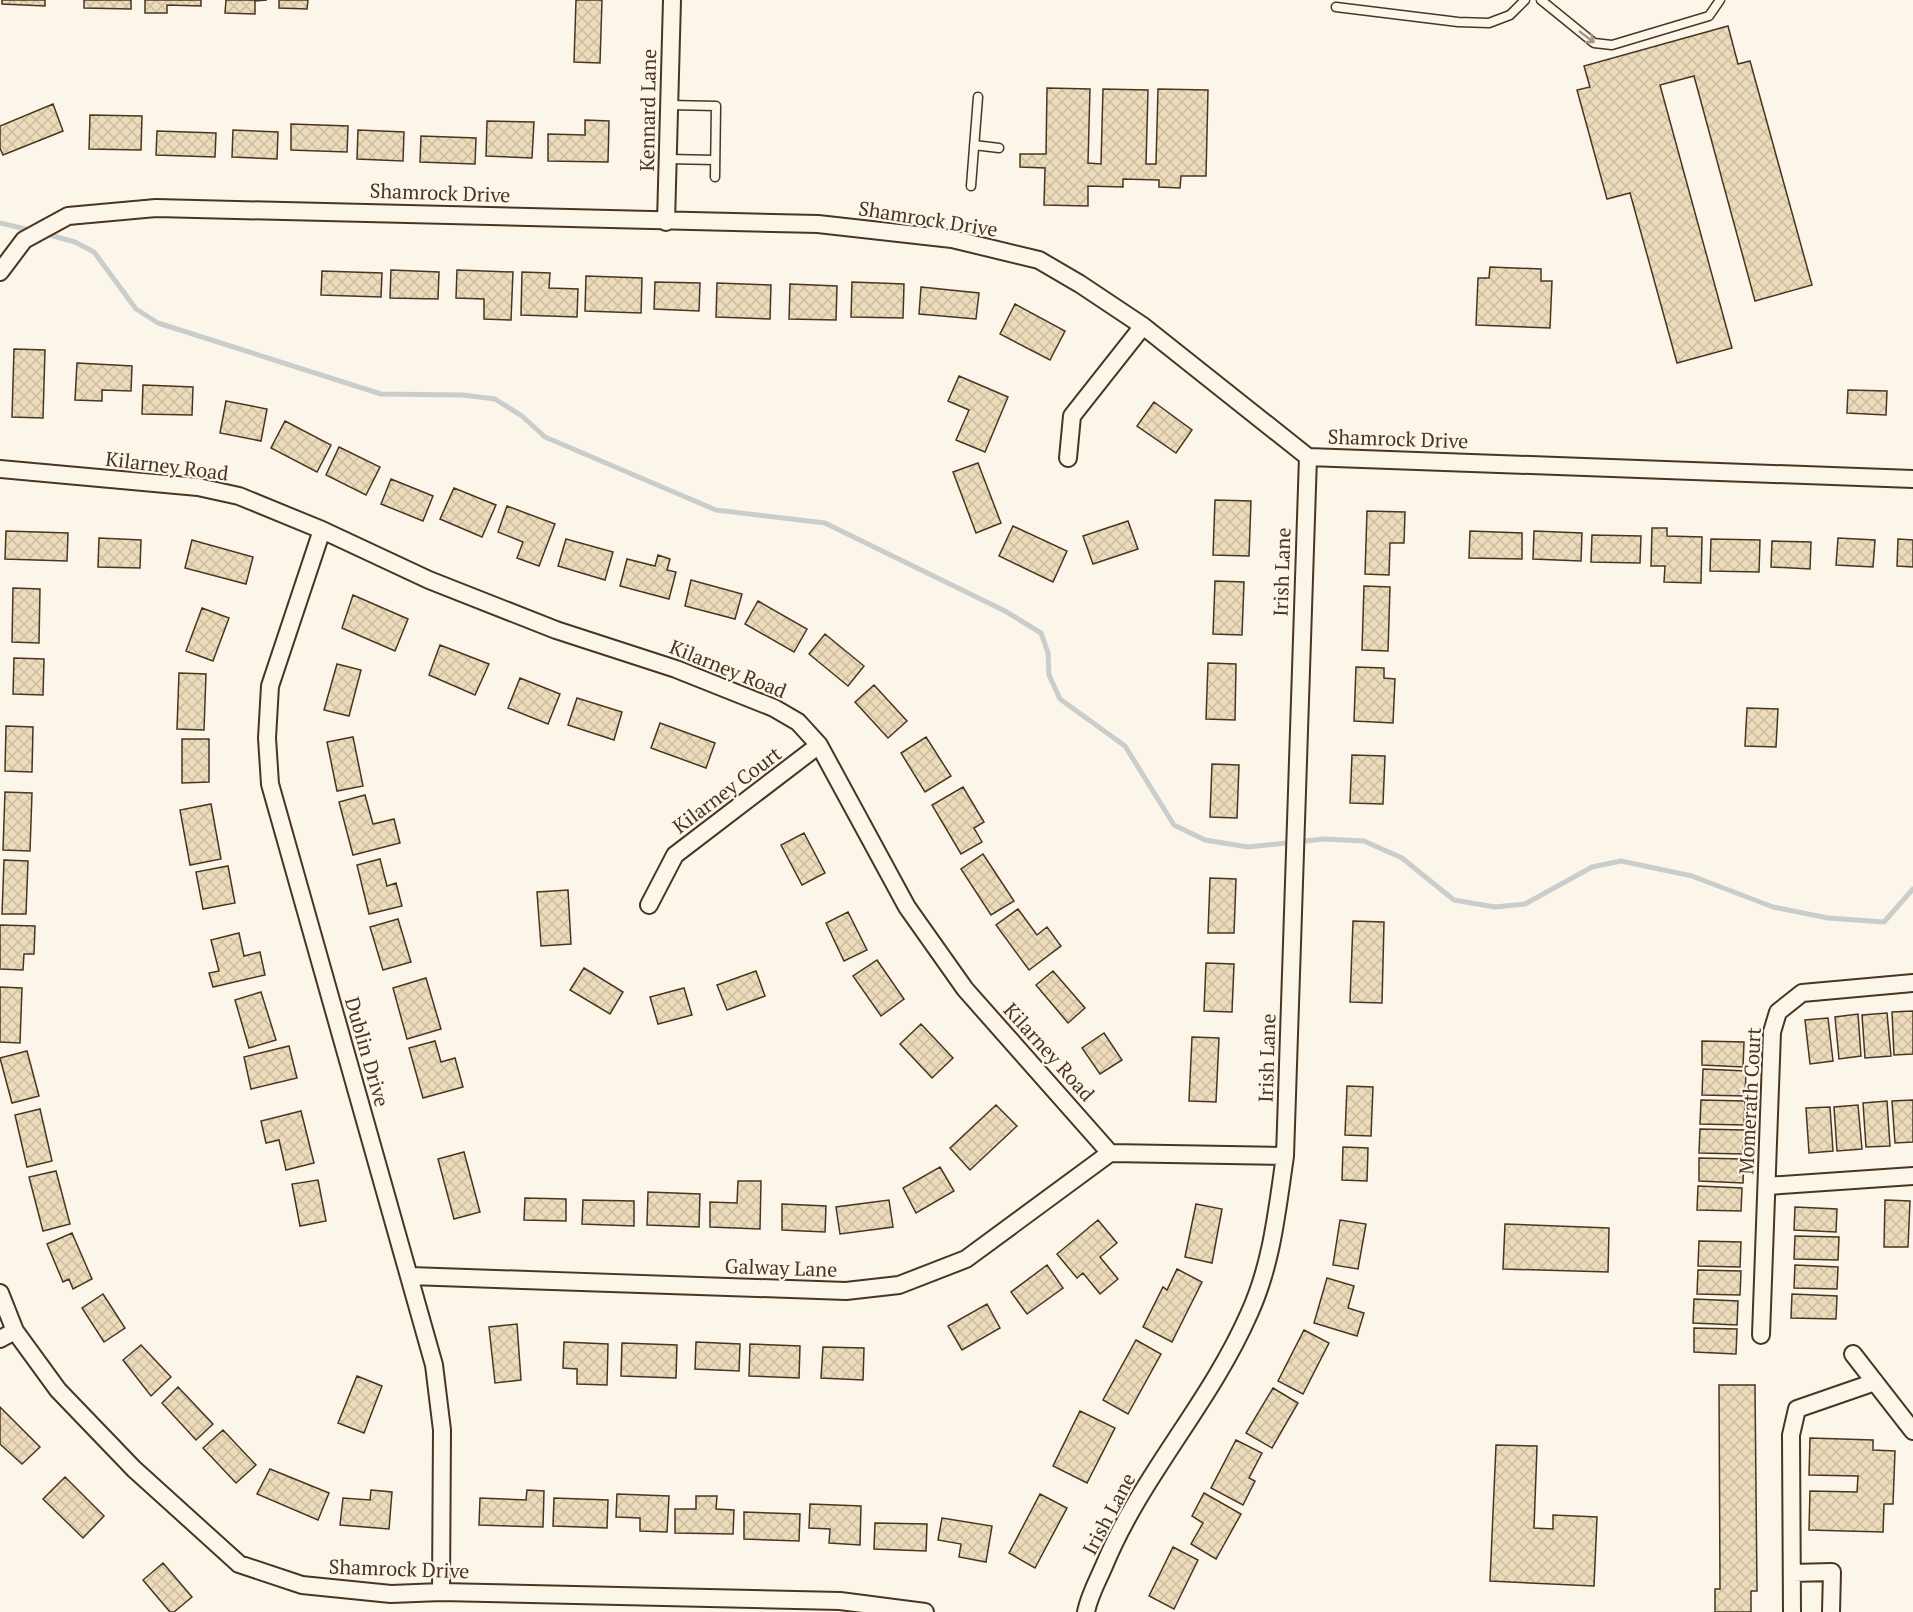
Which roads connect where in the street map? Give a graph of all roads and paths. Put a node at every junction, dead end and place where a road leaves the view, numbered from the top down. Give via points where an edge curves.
1 (672, 0) edge
2 (1525, 0) edge
3 (1541, 0) edge
4 (1720, 0) edge
5 (1336, 7) dead end
6 (978, 97) dead end
7 (669, 105) junction
8 (974, 146) junction
9 (999, 148) dead end
10 (668, 159) junction
11 (715, 160) junction
12 (715, 177) dead end
13 (970, 186) dead end
14 (666, 222) junction
15 (0, 272) edge
16 (1143, 326) junction
17 (1308, 457) junction
18 (1068, 458) dead end
19 (0, 469) edge
20 (1913, 479) edge
21 (322, 530) junction
22 (819, 745) junction
23 (649, 905) dead end
24 (1913, 983) edge
25 (1110, 1153) junction
26 (1285, 1156) junction
27 (1913, 1176) edge
28 (1767, 1186) junction
29 (410, 1276) junction
30 (0, 1293) edge
31 (7, 1335) edge
32 (1761, 1335) dead end
33 (1853, 1354) dead end
34 (1875, 1382) junction
35 (1913, 1431) edge
36 (1792, 1573) junction
37 (441, 1592) junction
38 (925, 1612) edge
39 (1086, 1612) edge
40 (1792, 1612) edge
41 (1832, 1612) edge

1 - 7 street, Kennard Lane
2 - 5 lane via 1510,15 1489,23
3 -> 4 lane via 1594,43 1612,45 1709,16
6 - 8 lane
7 - 10 street, Kennard Lane
7 - 11 lane via 716,106
8 - 9 lane
8 - 13 lane
10 - 11 lane
10 - 14 street, Kennard Lane
11 - 12 lane
14 - 15 street, Shamrock Drive via 156,208 68,216 24,240
14 - 16 street, Shamrock Drive via 818,224 952,239 1039,260
16 - 17 street, Shamrock Drive
16 - 18 street via 1072,417
17 - 20 street, Shamrock Drive
17 - 26 street, Irish Lane
19 - 21 street, Kilarney Road via 198,487 239,496
21 - 22 street, Kilarney Road via 429,580 774,708 798,722
21 - 29 street, Dublin Drive via 270,686 270,784
22 - 23 street, Kilarney Court via 675,855
22 - 25 street, Kilarney Road via 907,907 965,989
24 - 28 street, Momerath Court via 1802,993 1778,1012 1772,1032
25 - 26 street
25 - 29 street, Galway Lane via 966,1259 899,1285 846,1291
26 - 39 street, Irish Lane via 1266,1272 1249,1315 1118,1533
27 - 28 street
28 - 32 street, Momerath Court
29 - 37 street, Dublin Drive via 434,1365 442,1430
30 - 31 street, Shamrock Drive
31 - 37 street, Shamrock Drive via 134,1469 239,1564 302,1585 391,1594
33 - 34 street
34 - 35 street
34 - 36 street via 1797,1409 1791,1435
36 - 40 street
36 - 41 street via 1832,1572
37 - 38 street, Shamrock Drive via 840,1601

